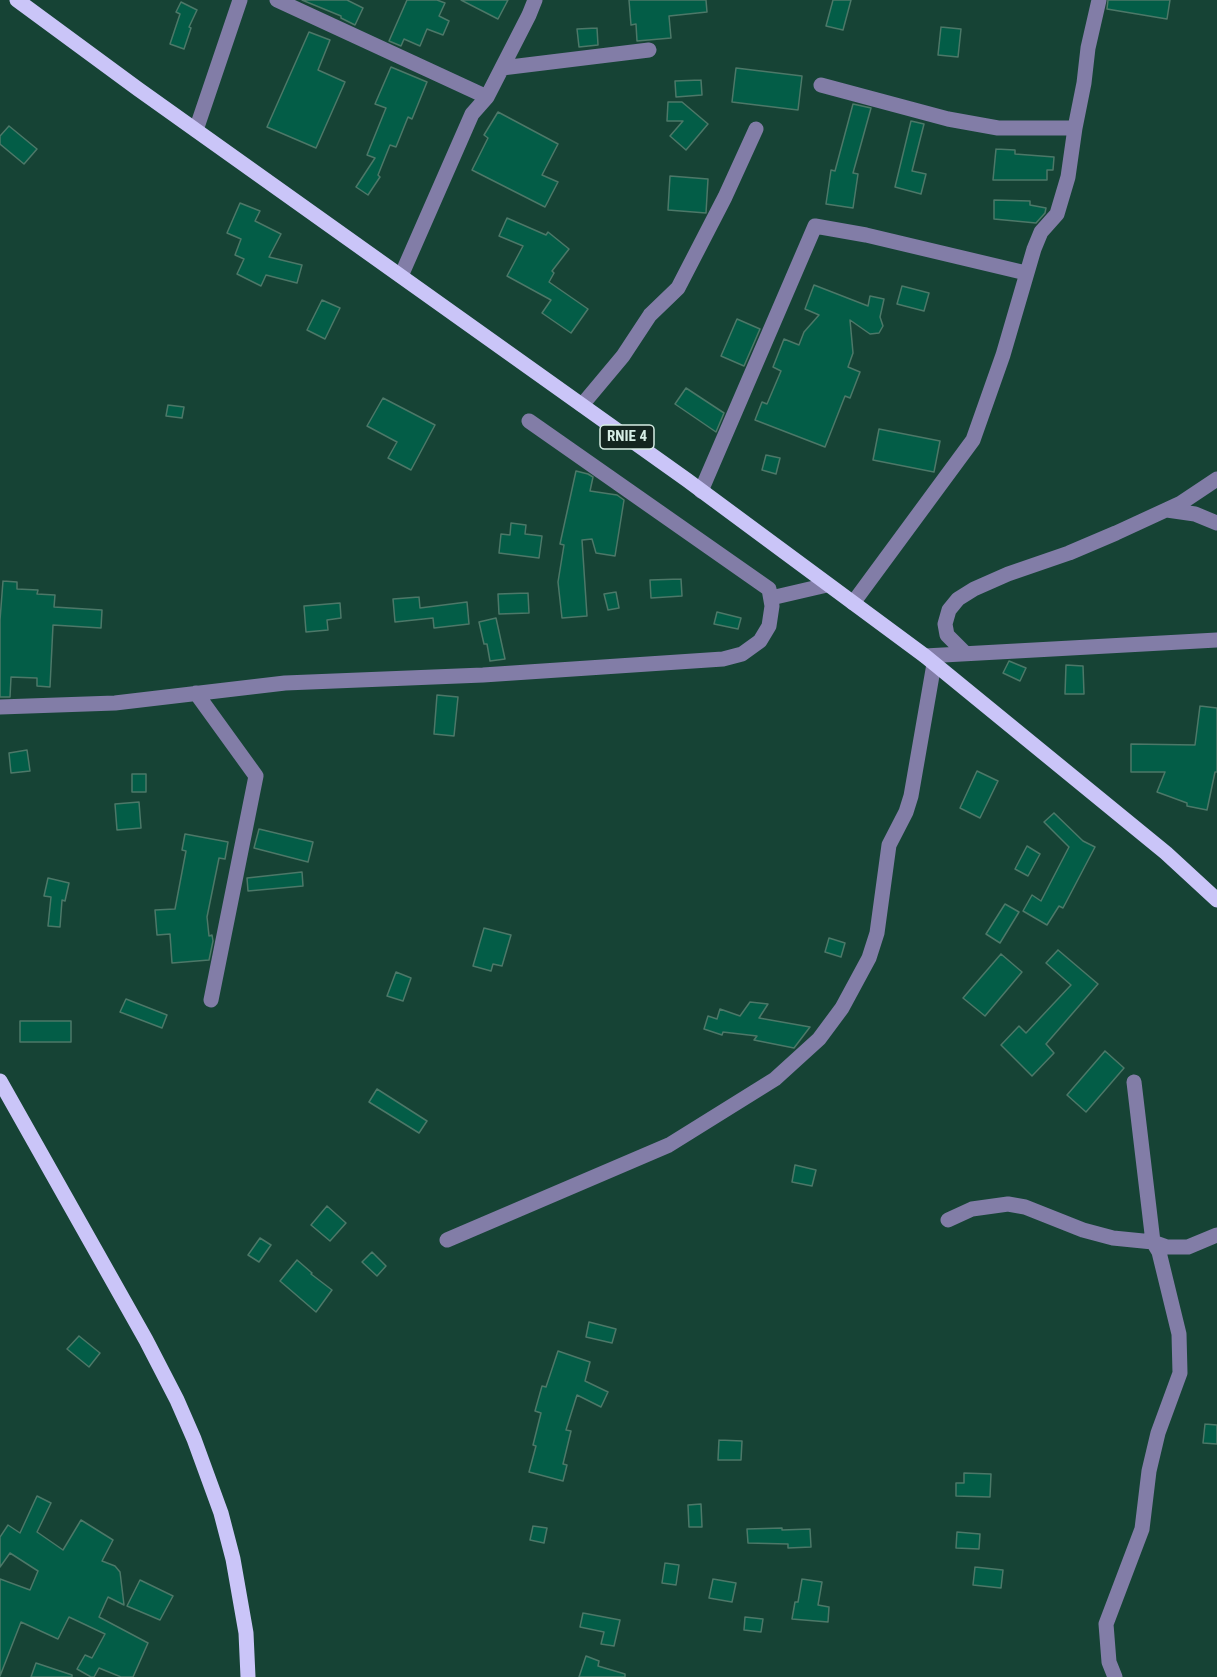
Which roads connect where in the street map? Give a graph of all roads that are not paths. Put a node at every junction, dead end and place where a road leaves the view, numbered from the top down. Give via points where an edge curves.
1 (17, 0) edge
2 (240, 0) edge
3 (277, 0) edge
4 (535, 0) edge
5 (1099, 0) edge
6 (649, 50) dead end
7 (502, 68) junction
8 (821, 85) dead end
9 (487, 97) junction
10 (1075, 128) junction
11 (756, 129) dead end
12 (196, 130) junction
13 (1026, 273) junction
14 (401, 276) junction
15 (582, 405) junction
16 (529, 421) dead end
17 (1217, 479) edge
18 (701, 491) junction
19 (1164, 510) junction
20 (1217, 523) edge
21 (827, 585) junction
22 (771, 598) junction
23 (853, 603) junction
24 (1217, 640) edge
25 (966, 653) junction
26 (930, 660) junction
27 (196, 693) junction
28 (0, 707) edge
29 (1217, 900) edge
30 (211, 1000) dead end
31 (0, 1081) edge
32 (1134, 1082) dead end
33 (948, 1220) dead end
34 (1217, 1235) edge
35 (447, 1240) dead end
36 (1153, 1242) junction
37 (248, 1677) edge
38 (1114, 1677) edge

1 - 12 main road, RNIE 4
2 - 12 street
3 - 9 street
4 - 7 street
5 - 10 street
6 - 7 street
7 - 9 street
8 - 10 street via 948,119 998,128
9 - 14 street via 472,114
10 - 13 street via 1068,177 1057,214 1041,232
11 - 15 street via 678,288 650,315
12 - 14 main road, RNIE 4
13 - 18 street via 815,226
13 - 23 street via 973,440
14 - 15 main road, RNIE 4
15 - 18 main road, RNIE 4
16 - 22 street via 759,580 769,589
17 - 19 street
18 - 21 main road, RNIE 4
19 - 20 street via 1195,514
19 - 25 street via 1069,553 999,578 958,599 945,624 947,634
21 - 22 street
21 - 23 main road, RNIE 4
22 - 27 street via 769,627 760,641 742,654 723,658 483,675 285,682
23 - 26 main road, RNIE 4
24 - 25 street
25 - 26 street
26 - 29 main road, RNIE 4 via 1166,853
26 - 35 street via 911,796 889,845 877,933 869,958 842,1008 819,1039 776,1079 669,1145
27 - 28 street via 115,703
27 - 30 street via 256,776
31 - 37 main road via 146,1340 194,1438 233,1558 246,1633
32 - 36 street
33 - 36 street via 972,1209 1008,1204 1093,1233
34 - 36 street via 1188,1247
36 - 38 street via 1159,1252 1179,1334 1180,1373 1158,1433 1142,1529 1106,1624 1108,1662

